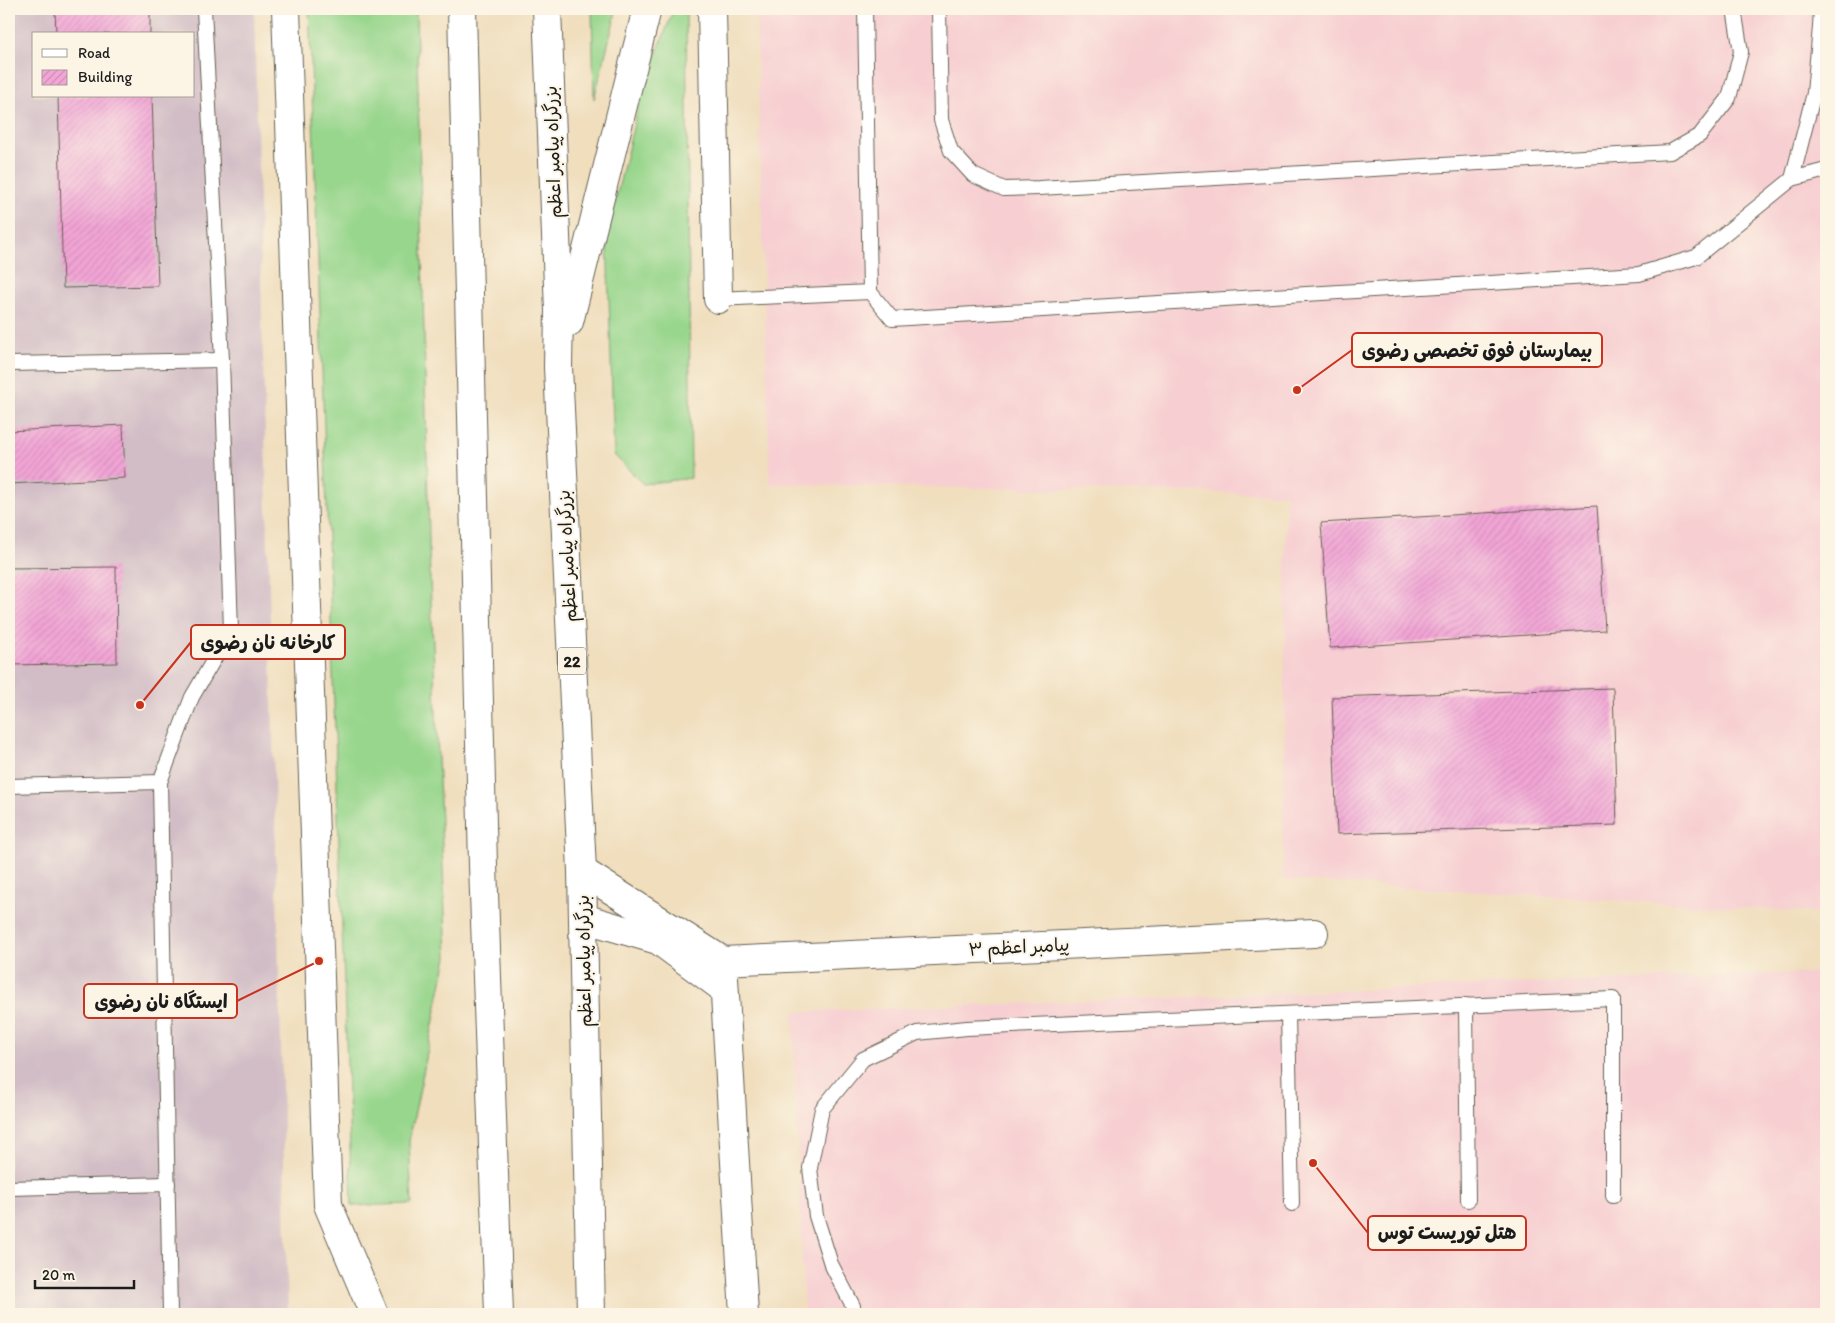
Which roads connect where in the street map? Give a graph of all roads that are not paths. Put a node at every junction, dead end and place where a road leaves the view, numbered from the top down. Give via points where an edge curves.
1 (204, 9) edge
2 (286, 9) edge
3 (462, 9) edge
4 (547, 9) edge
5 (647, 9) edge
6 (712, 9) edge
7 (865, 9) edge
8 (938, 9) edge
9 (1734, 9) edge
10 (1821, 9) edge
11 (1820, 27) junction
12 (1826, 44) edge
13 (1826, 170) edge
14 (1792, 179) junction
15 (870, 292) junction
16 (718, 299) joint
17 (222, 360) junction
18 (9, 364) edge
19 (558, 367) junction
20 (160, 782) junction
21 (9, 786) edge
22 (582, 871) junction
23 (583, 918) junction
24 (1314, 933) dead end
25 (723, 961) junction
26 (724, 989) junction
27 (1466, 1005) junction
28 (1288, 1014) junction
29 (168, 1184) junction
30 (9, 1188) edge
31 (1613, 1196) dead end
32 (1468, 1200) dead end
33 (1292, 1204) dead end
34 (170, 1314) edge
35 (374, 1314) edge
36 (499, 1314) edge
37 (591, 1314) edge
38 (744, 1314) edge
39 (853, 1314) edge

1 - 17 lane
2 - 35 main road via 328,1205
3 - 36 main road via 483,865
4 - 19 main road, بزرگراه پیامبر اعظم / 22 via 559,311
5 - 19 main road
6 - 16 main road
7 - 15 lane
8 - 9 lane via 942,120 951,151 973,175 1004,189 1670,152 1700,135 1729,98 1741,52
10 - 11 lane
11 - 12 lane
11 - 14 lane via 1814,93
13 - 14 lane
14 - 15 lane via 1696,257 1638,274 892,319
15 - 16 lane
17 - 18 lane
17 - 20 lane via 231,630 192,697
19 - 22 main road, بزرگراه پیامبر اعظم / 22
20 - 21 lane
20 - 29 lane
22 - 23 main road, بزرگراه پیامبر اعظم / 22
22 - 25 main road
23 - 26 main road via 658,940
23 - 37 main road, بزرگراه پیامبر اعظم / 22
24 - 25 main road, پیامبر اعظم ۳
25 - 26 main road
26 - 38 main road
27 - 28 lane
27 - 31 lane via 1613,999
27 - 32 lane
28 - 33 lane
28 - 39 lane via 917,1033 863,1059 822,1109 810,1168 816,1216 831,1264 853,1306
29 - 30 lane
29 - 34 lane

